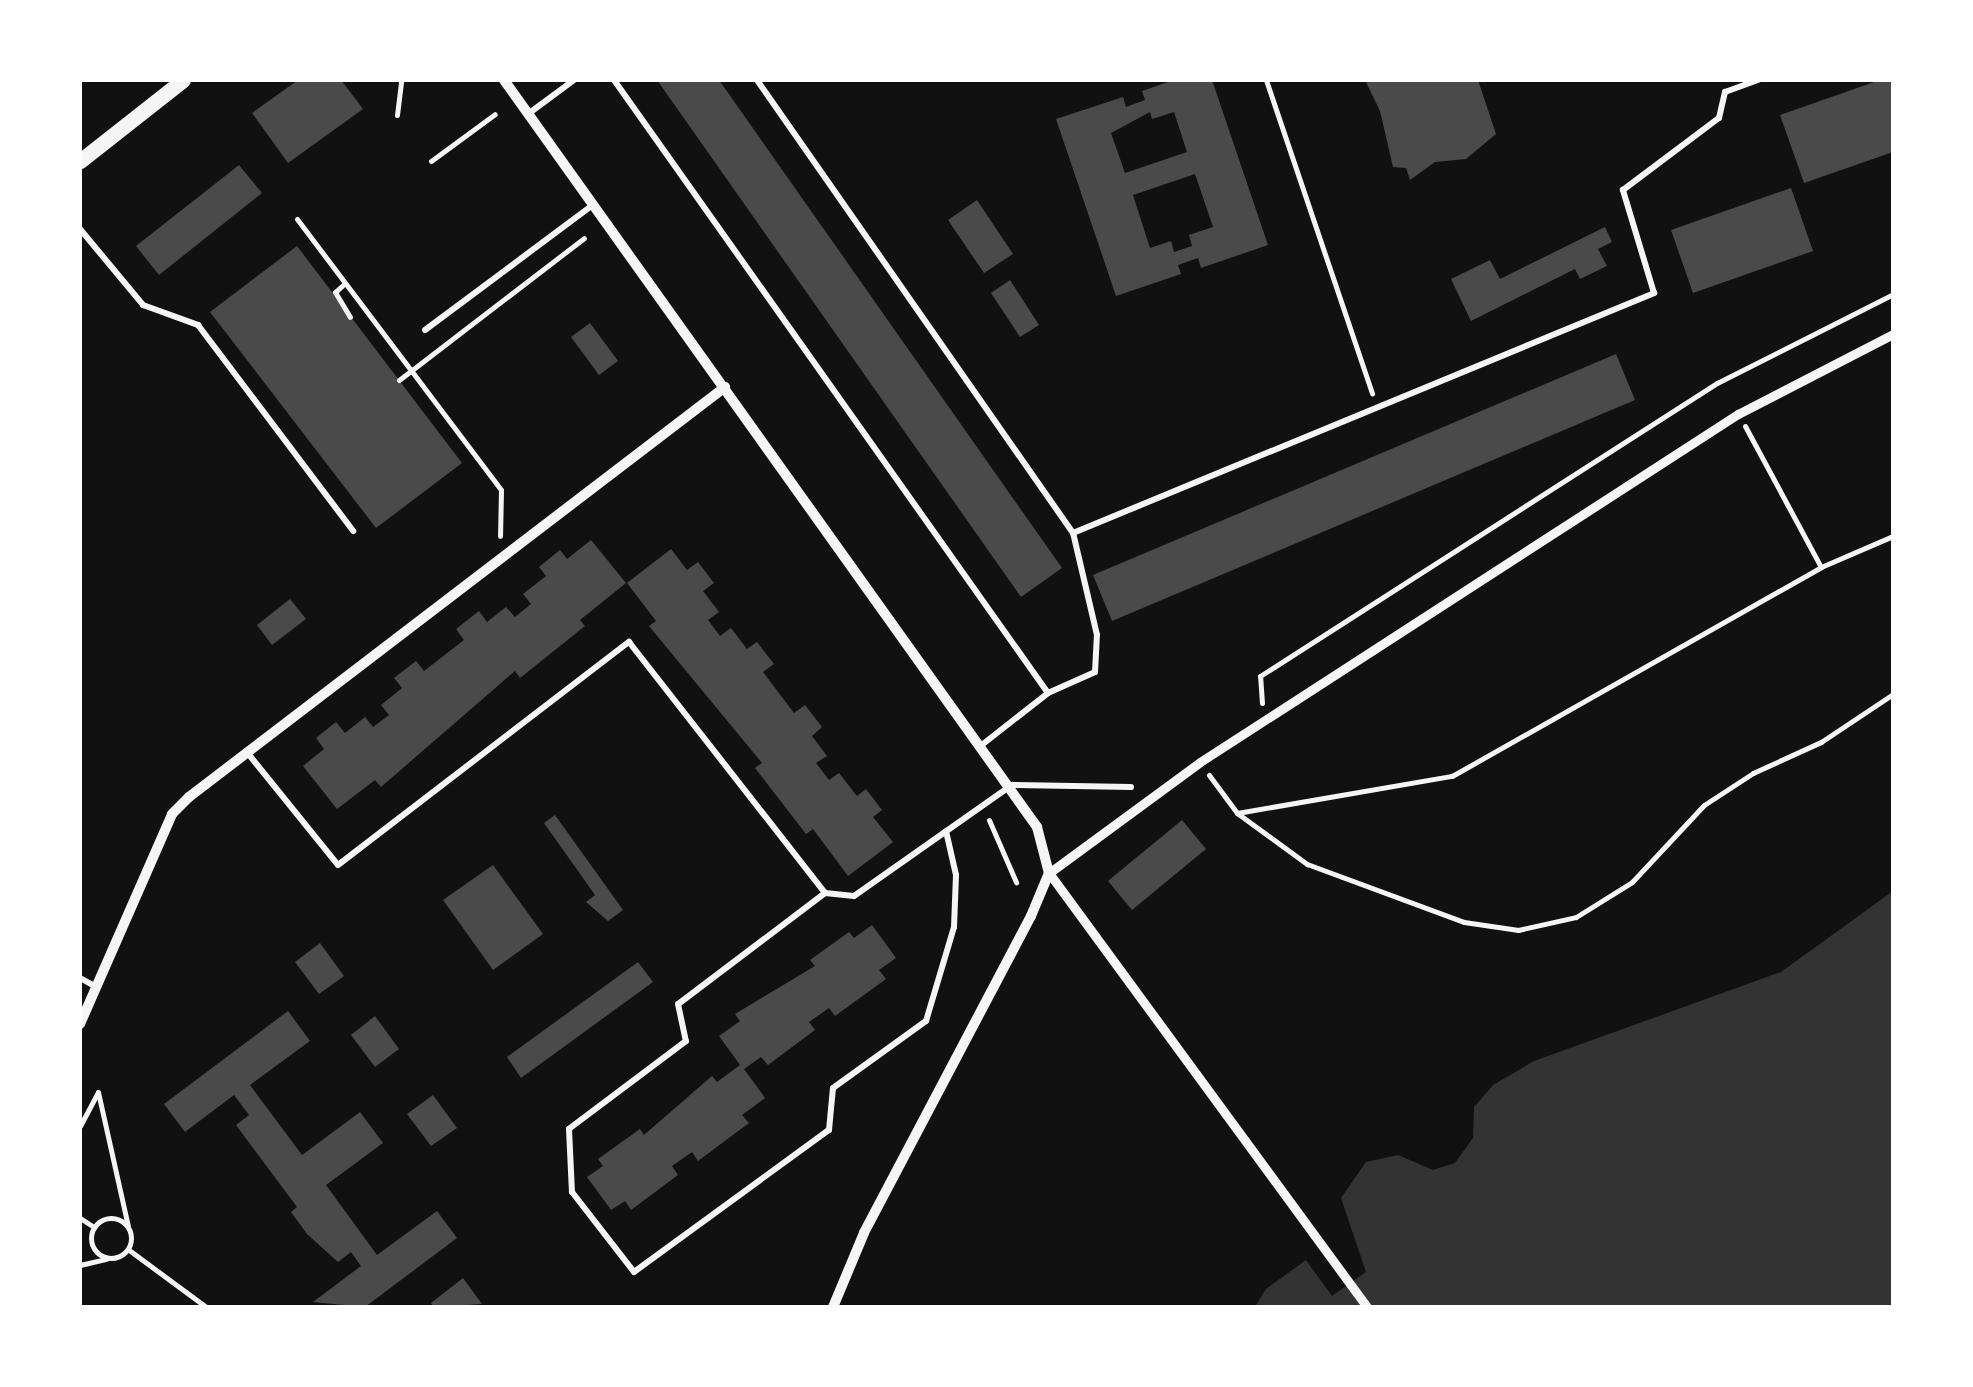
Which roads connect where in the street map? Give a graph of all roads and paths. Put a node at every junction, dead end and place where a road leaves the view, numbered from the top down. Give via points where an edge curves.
1 (183, 80) edge
2 (401, 80) edge
3 (504, 80) edge
4 (574, 80) edge
5 (614, 80) edge
6 (757, 80) edge
7 (1266, 80) edge
8 (1721, 80) edge
9 (1758, 80) edge
10 (1725, 92) junction
11 (495, 114) dead end
12 (528, 114) junction
13 (397, 115) dead end
14 (80, 161) edge
15 (431, 161) dead end
16 (594, 204) junction
17 (296, 220) dead end
18 (80, 228) edge
19 (584, 238) dead end
20 (344, 284) junction
21 (1893, 294) edge
22 (350, 317) dead end
23 (425, 330) dead end
24 (1893, 334) edge
25 (410, 372) junction
26 (399, 380) dead end
27 (725, 387) junction
28 (1376, 406) junction
29 (1738, 414) junction
30 (353, 531) dead end
31 (1074, 533) junction
32 (1893, 536) edge
33 (500, 558) junction
34 (1821, 567) junction
35 (1048, 693) junction
36 (1893, 694) edge
37 (1264, 723) junction
38 (983, 744) junction
39 (246, 750) junction
40 (1200, 762) junction
41 (1012, 784) junction
42 (1131, 787) dead end
43 (982, 806) junction
44 (1237, 813) junction
45 (946, 831) junction
46 (1049, 872) junction
47 (1016, 882) dead end
48 (826, 894) junction
49 (80, 978) edge
50 (98, 988) junction
51 (80, 1024) edge
52 (80, 1126) edge
53 (80, 1218) edge
54 (128, 1226) junction
55 (94, 1228) junction
56 (129, 1250) junction
57 (106, 1259) junction
58 (80, 1265) edge
59 (206, 1307) edge
60 (834, 1307) edge
61 (1367, 1307) edge

1 - 14 main road
2 - 13 path
3 - 12 street
4 - 12 lane
5 - 35 lane
6 - 31 lane
7 - 28 path
8 - 10 lane
9 - 10 lane
10 - 28 lane via 1720,118 1623,190 1654,293
11 - 15 path
12 - 16 street
16 - 23 lane
16 - 27 street
17 - 20 path
18 - 30 lane via 142,305 198,324
19 - 25 path
20 - 22 path via 335,292
20 - 25 path
21 - 37 path via 1717,383 1260,676
24 - 29 street
25 - 26 path
25 - 33 path via 501,490
27 - 33 street
27 - 38 street
28 - 31 lane
29 - 34 path
29 - 37 street
31 - 35 lane via 1097,635 1094,672
32 - 34 path
33 - 39 street
34 - 44 path via 1452,776
35 - 38 lane
36 - 44 path via 1704,805 1632,882 1576,917 1518,930 1464,922 1307,864
37 - 40 street
38 - 41 street
39 - 48 lane via 338,865 629,642
39 - 50 street via 172,814
40 - 44 path
40 - 46 street
41 - 42 lane
41 - 43 lane
41 - 46 street via 1037,826
43 - 45 lane
43 - 47 path
45 - 48 lane via 854,896
45 - 48 lane via 956,875 954,927 926,1021 833,1088 829,1130 634,1272 572,1192 570,1129 686,1041 678,1004
46 - 60 street via 864,1233
46 - 61 street
49 - 50 lane
50 - 51 street
52 - 54 path via 98,1092
53 - 55 path
54 - 55 path via 115,1218
54 - 56 path
55 - 57 path via 95,1252
56 - 57 path
56 - 59 path
57 - 58 path

